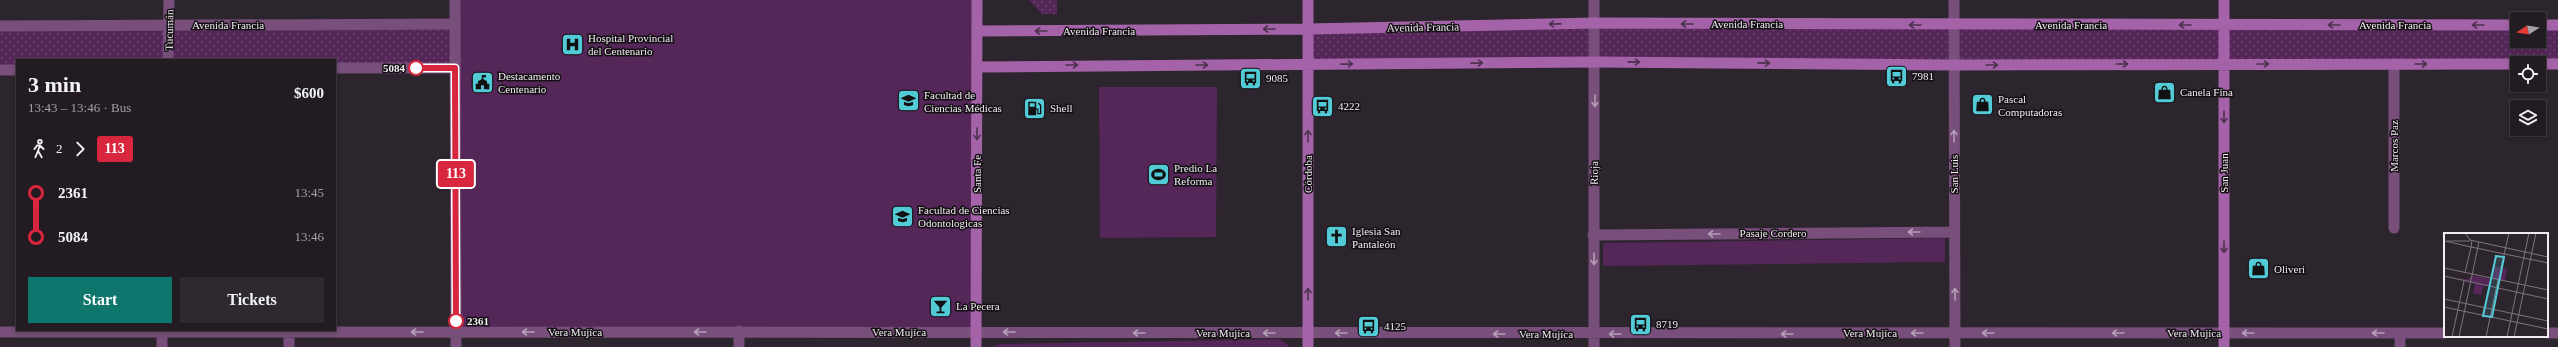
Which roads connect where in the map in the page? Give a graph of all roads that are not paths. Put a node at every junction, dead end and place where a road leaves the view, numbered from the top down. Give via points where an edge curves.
1 (169, 0) edge
2 (455, 0) edge
3 (977, 0) edge
4 (1308, 0) edge
5 (1594, 0) edge
6 (1954, 0) edge
7 (2224, 0) edge
8 (1594, 23) junction
9 (455, 24) junction
10 (169, 25) junction
11 (1954, 25) junction
12 (2224, 25) junction
13 (2510, 25) edge
14 (2546, 25) edge
15 (2558, 25) edge
16 (0, 26) edge
17 (1308, 29) junction
18 (977, 31) junction
19 (168, 59) edge
20 (1595, 62) junction
21 (2224, 64) junction
22 (2394, 64) junction
23 (2510, 64) edge
24 (2546, 64) edge
25 (2558, 64) edge
26 (1308, 65) junction
27 (1954, 65) junction
28 (977, 67) junction
29 (336, 68) edge
30 (455, 68) junction
31 (0, 70) edge
32 (16, 70) edge
33 (2394, 228) dead end
34 (1954, 232) junction
35 (1594, 234) junction
36 (162, 331) edge
37 (0, 332) edge
38 (288, 332) junction
39 (456, 332) junction
40 (739, 332) junction
41 (976, 332) junction
42 (1308, 333) junction
43 (1956, 333) junction
44 (2224, 333) junction
45 (2400, 333) junction
46 (2444, 333) edge
47 (1594, 334) junction
48 (162, 347) edge
49 (288, 347) edge
50 (456, 347) edge
51 (739, 347) edge
52 (976, 347) edge
53 (1308, 347) edge
54 (1594, 347) edge
55 (1956, 347) edge
56 (2224, 347) edge
57 (2400, 347) edge

1 - 10 street, Tucumán
2 - 9 street
3 - 18 main road, Santa Fe
4 - 17 main road, Córdoba
5 - 8 street, Rioja
6 - 11 street, San Luis
7 - 12 main road, San Juan
11 -> 8 main road, Avenida Francia
8 -> 17 main road, Avenida Francia
8 - 20 street, Rioja
9 - 10 street, Avenida Francia
9 - 30 street
10 - 16 street, Avenida Francia
10 - 19 street, Tucumán
12 -> 11 main road, Avenida Francia
11 - 27 street, San Luis
13 -> 12 main road, Avenida Francia
12 - 21 main road, San Juan
14 - 15 main road
17 -> 18 main road, Avenida Francia
17 - 26 main road, Córdoba
18 - 28 main road, Santa Fe
26 -> 20 main road
20 -> 27 main road
20 -> 35 street, Rioja
21 -> 22 main road
27 -> 21 main road
21 -> 44 main road, San Juan
22 -> 23 main road
22 - 33 street, Marcos Paz
24 - 25 main road
28 -> 26 main road
42 -> 26 main road, Córdoba
34 -> 27 street, San Luis
28 -> 41 main road, Santa Fe
29 - 30 street
30 - 39 street
31 - 32 street
34 -> 35 street, Pasaje Cordero
43 -> 34 street, San Luis
35 -> 47 street, Rioja
36 - 37 street, Vera Mujíca
36 - 38 street, Vera Mujíca
36 - 48 street
39 -> 38 street, Vera Mujíca
38 - 49 street
40 -> 39 street, Vera Mujíca
39 - 50 street
40 - 41 street, Vera Mujíca
40 - 51 street
42 -> 41 street, Vera Mujíca
41 - 52 main road, Santa Fe
47 -> 42 street, Vera Mujíca
42 - 53 main road, Córdoba
44 -> 43 street, Vera Mujíca
43 -> 47 street, Vera Mujíca
43 - 55 street, San Luis
45 -> 44 street, Vera Mujíca
44 - 56 main road, San Juan
45 - 46 street, Vera Mujíca
45 - 57 street
47 - 54 street, Rioja

